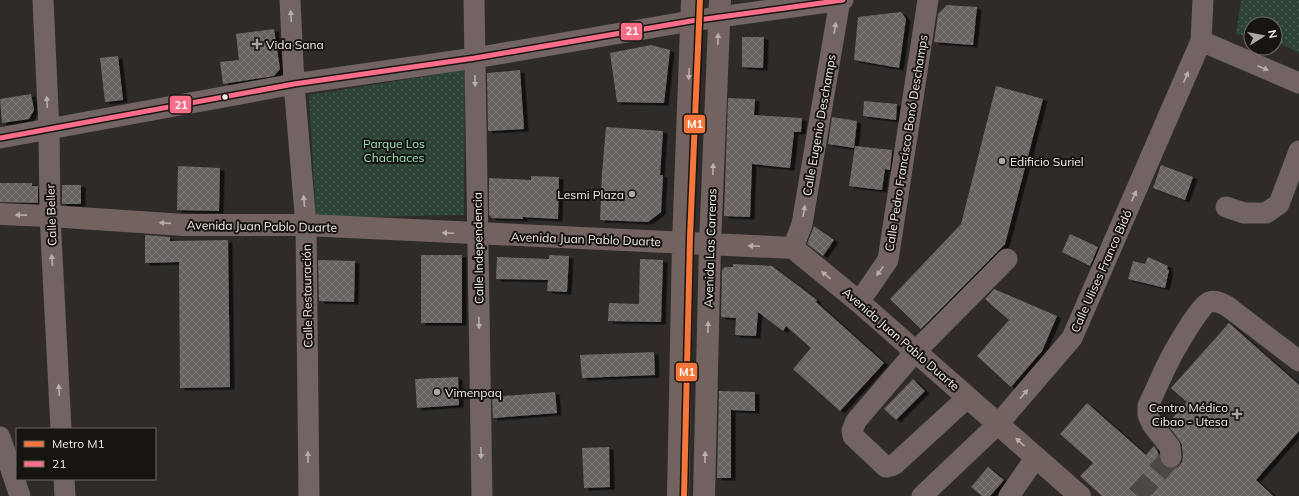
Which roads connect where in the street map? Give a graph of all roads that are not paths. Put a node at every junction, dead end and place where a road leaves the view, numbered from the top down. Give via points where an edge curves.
1 (43, 0) edge
2 (290, 0) edge
3 (474, 0) edge
4 (841, 0) edge
5 (928, 0) edge
6 (1203, 0) edge
7 (719, 8) edge
8 (692, 10) edge
9 (1201, 41) junction
10 (475, 58) junction
11 (1299, 83) edge
12 (294, 84) junction
13 (49, 130) junction
14 (0, 138) edge
15 (1299, 151) edge
16 (1226, 207) dead end
17 (0, 214) edge
18 (50, 216) junction
19 (306, 225) junction
20 (478, 234) junction
21 (683, 243) junction
22 (710, 244) junction
23 (793, 248) junction
24 (1006, 260) dead end
25 (859, 302) junction
26 (915, 352) junction
27 (1299, 361) edge
28 (968, 397) junction
29 (999, 424) junction
30 (61, 428) edge
31 (0, 437) edge
32 (1036, 457) junction
33 (1171, 457) dead end
34 (64, 480) edge
35 (20, 496) edge
36 (65, 496) edge
37 (309, 496) edge
38 (482, 496) edge
39 (678, 496) edge
40 (704, 496) edge
41 (922, 496) edge
42 (1009, 496) edge
43 (1080, 496) edge

13 -> 1 street, Calle Beller
12 -> 2 street, Calle Restauración
3 - 10 street, Calle Independencia
4 - 7 street
23 -> 4 street, Calle Eugenio Deschamps via 802,224
5 -> 25 street, Calle Pedro Francisco Bonó Deschamps via 888,260
6 - 9 street, Calle Ulises Franco Bidó
7 - 8 street
22 -> 7 main road, Avenida Las Carreras
8 - 10 street
8 -> 21 main road
9 -> 11 street
29 -> 9 street, Calle Ulises Franco Bidó via 1072,338
10 - 12 street
10 -> 20 street, Calle Independencia
12 - 13 street
19 -> 12 street, Calle Restauración
13 - 14 street
13 - 18 street, Calle Beller
15 - 16 street via 1279,204 1266,213 1244,213
18 -> 17 main road, Avenida Juan Pablo Duarte
19 -> 18 main road, Avenida Juan Pablo Duarte via 184,225
30 -> 18 street, Calle Beller
20 -> 19 main road, Avenida Juan Pablo Duarte
37 -> 19 street, Calle Restauración
20 - 21 main road, Avenida Juan Pablo Duarte
20 -> 38 street, Calle Independencia
21 - 22 main road, Avenida Juan Pablo Duarte
21 - 39 main road
23 -> 22 main road, Avenida Juan Pablo Duarte
40 -> 22 main road, Avenida Las Carreras
25 -> 23 main road, Avenida Juan Pablo Duarte
24 - 26 street
25 - 26 main road, Avenida Juan Pablo Duarte
26 - 28 main road, Avenida Juan Pablo Duarte
26 - 28 street via 856,420 852,431 853,436 886,467 895,464
27 - 33 street via 1227,306 1217,301 1208,302 1199,311 1172,355 1148,406 1152,424 1170,448
28 - 29 main road, Avenida Juan Pablo Duarte
32 -> 29 main road, Avenida Juan Pablo Duarte
29 - 41 street, Calle Ulises Franco Bidó
31 - 35 street
32 - 42 street
32 - 43 main road, Avenida Juan Pablo Duarte
34 - 36 street

